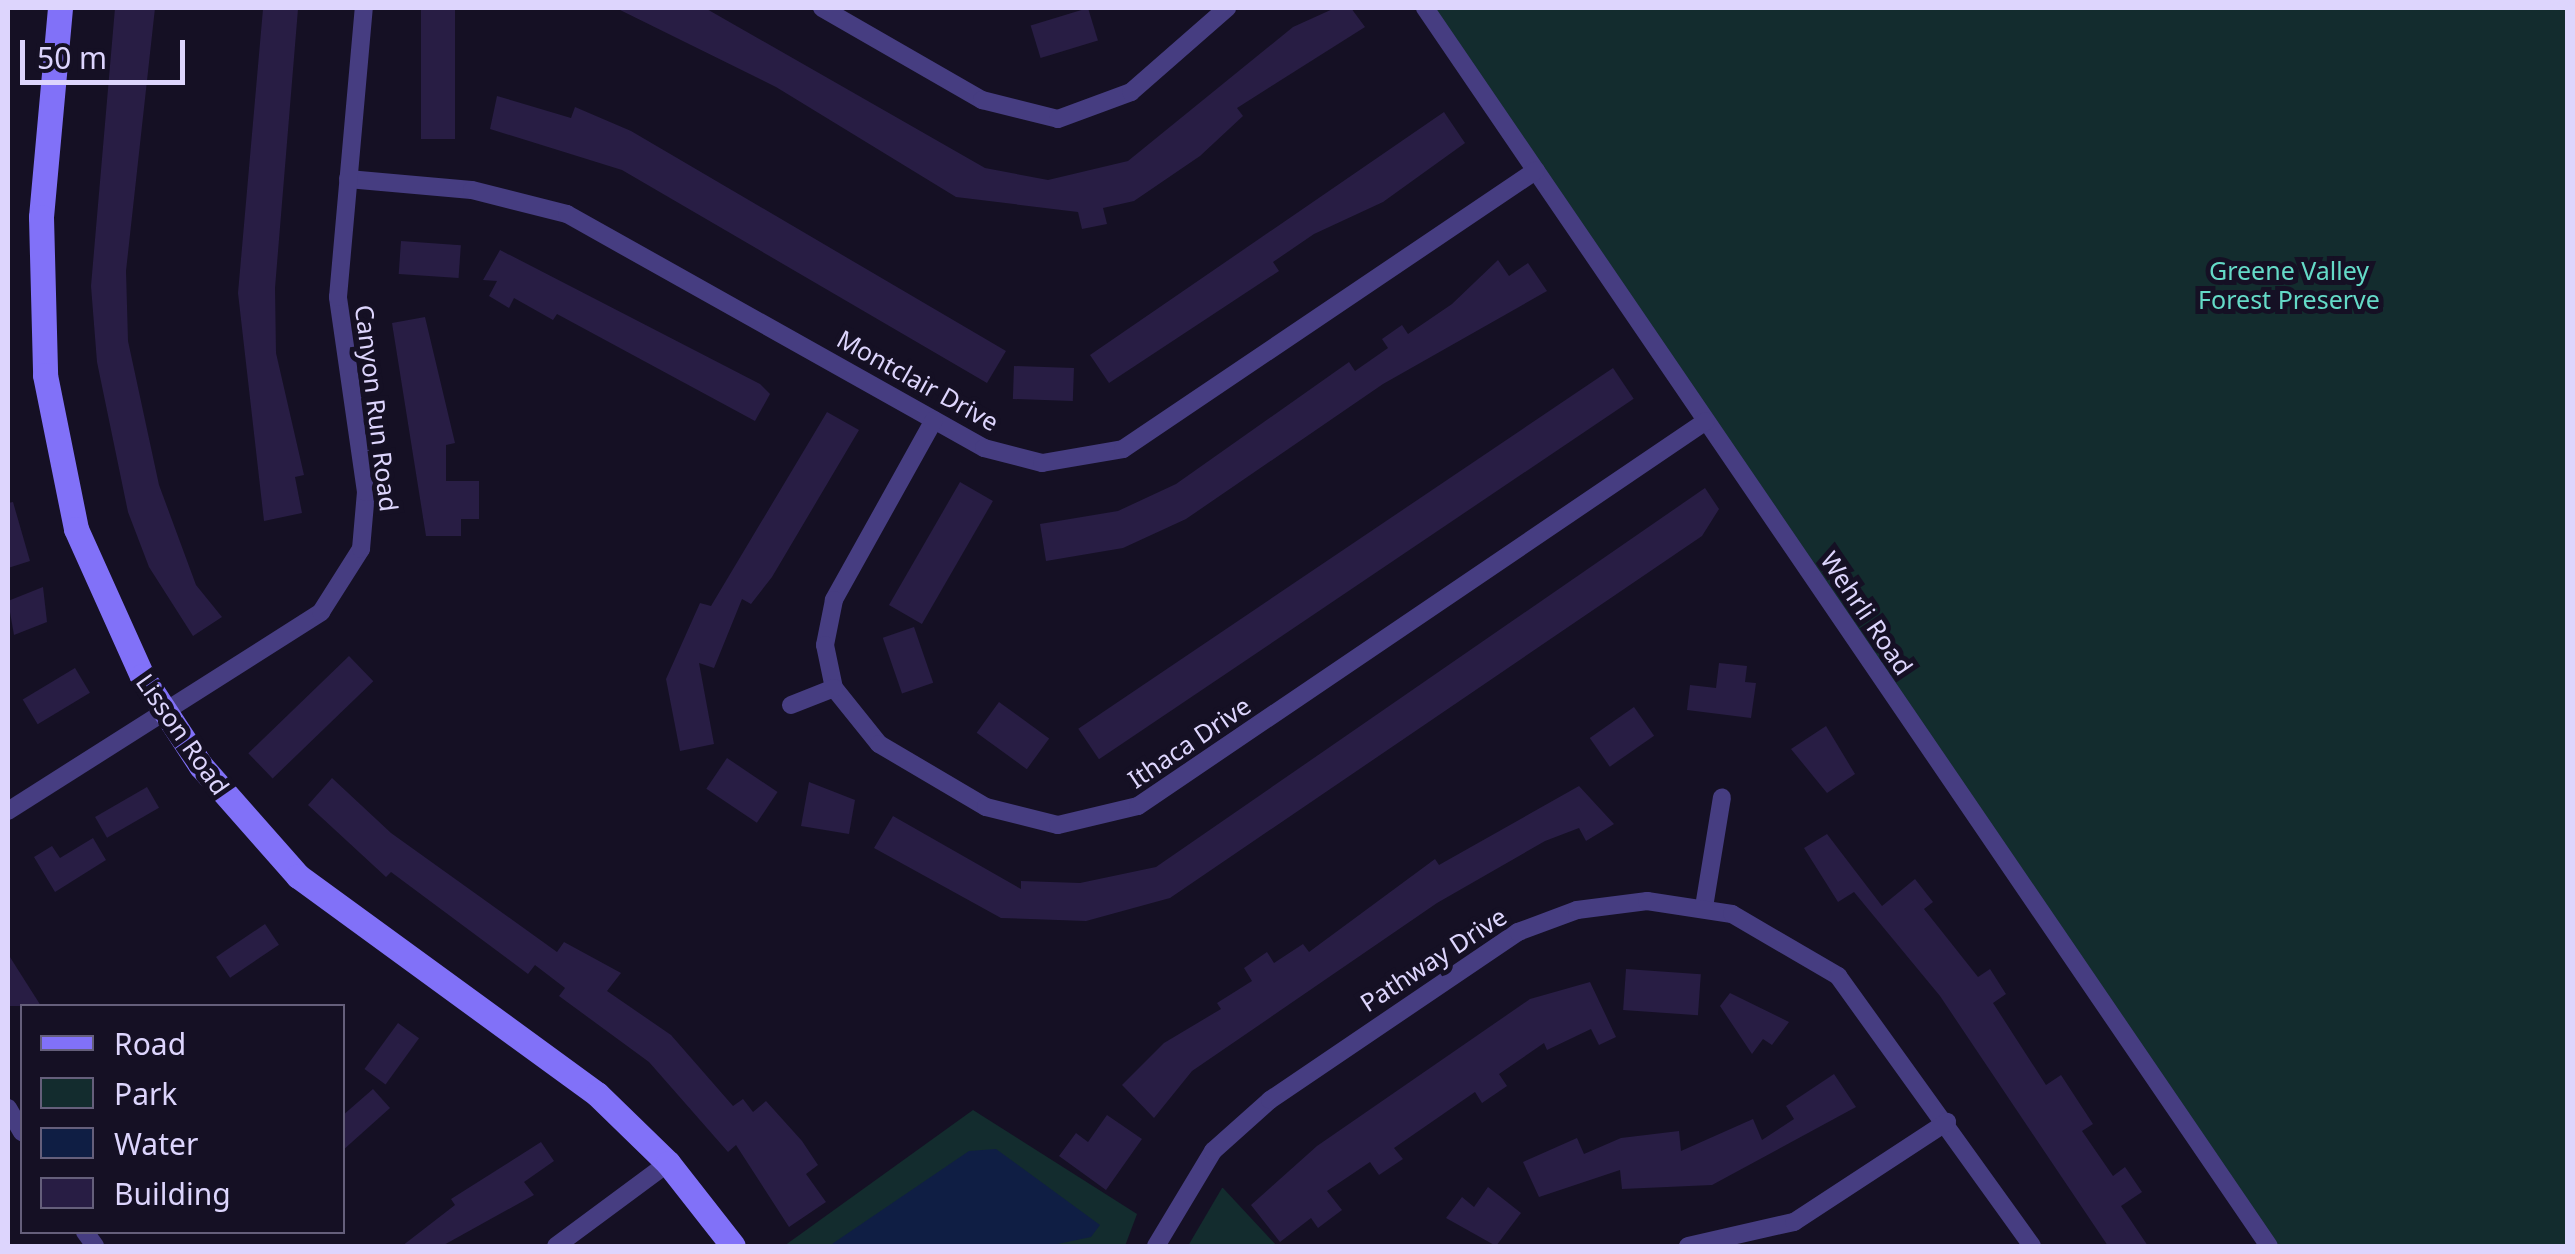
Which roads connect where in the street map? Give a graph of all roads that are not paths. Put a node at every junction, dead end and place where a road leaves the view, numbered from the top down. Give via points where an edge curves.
1 (60, 8) edge
2 (364, 8) edge
3 (822, 8) edge
4 (1227, 8) edge
5 (1425, 8) edge
6 (841, 12) edge
7 (1536, 170) junction
8 (348, 179) junction
9 (934, 420) junction
10 (1706, 421) junction
11 (834, 688) junction
12 (791, 705) dead end
13 (164, 713) junction
14 (1722, 797) dead end
15 (8, 811) edge
16 (1704, 907) junction
17 (1947, 1122) junction
18 (668, 1163) junction
19 (556, 1246) edge
20 (733, 1246) edge
21 (1156, 1246) edge
22 (1688, 1246) edge
23 (2032, 1246) edge
24 (2269, 1246) edge

1 - 13 street, Lisson Road via 38,286 52,422 97,586
2 - 8 street, Canyon Run Road
3 - 6 street
4 - 6 street via 1131,92 1058,119 996,106
5 - 7 street, Wehrli Road
7 - 9 street, Montclair Drive via 1123,449 1042,463 984,448
7 - 10 street, Wehrli Road
8 - 9 street, Montclair Drive via 472,190 567,214
8 - 13 street, Canyon Run Road via 339,337 366,492 362,549 320,612
9 - 11 street, Ithaca Drive via 834,600 825,645
10 - 11 street, Ithaca Drive via 1116,816 1058,825 986,807 879,744
10 - 24 street, Wehrli Road
11 - 12 street
13 - 15 street, Canyon Run Road
13 - 18 street, Lisson Road via 298,876 554,1060
14 - 16 street
16 - 17 street, Pathway Drive via 1765,928 1838,976
16 - 21 street, Pathway Drive via 1577,910 1481,953 1234,1129
17 - 22 street via 1794,1222
17 - 23 street, Pathway Drive
18 - 19 street
18 - 20 street, Lisson Road

